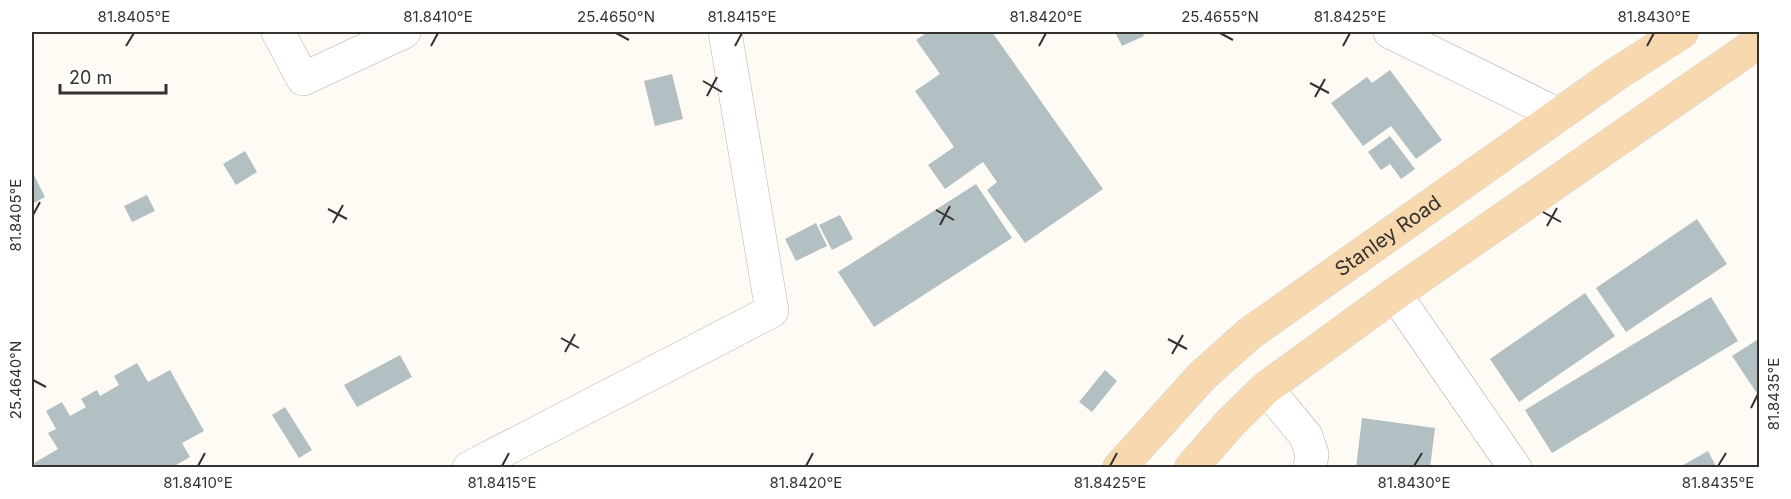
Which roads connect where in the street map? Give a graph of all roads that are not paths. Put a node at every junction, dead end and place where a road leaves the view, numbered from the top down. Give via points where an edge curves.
1 (278, 32) edge
2 (404, 32) edge
3 (725, 32) edge
4 (1390, 32) edge
5 (1682, 32) edge
6 (1760, 41) edge
7 (1561, 113) junction
8 (1395, 294) junction
9 (1266, 388) junction
10 (469, 468) edge
11 (1119, 468) edge
12 (1191, 468) edge
13 (1310, 468) edge
14 (1515, 468) edge

1 - 2 street via 303,79
3 - 10 street via 772,311
4 - 7 street
5 - 7 main road, Stanley Road
6 - 8 main road
7 - 11 main road, Stanley Road via 1249,334 1202,376
8 - 9 main road
8 - 14 street
9 - 12 main road
9 - 13 street via 1306,436 1312,453

